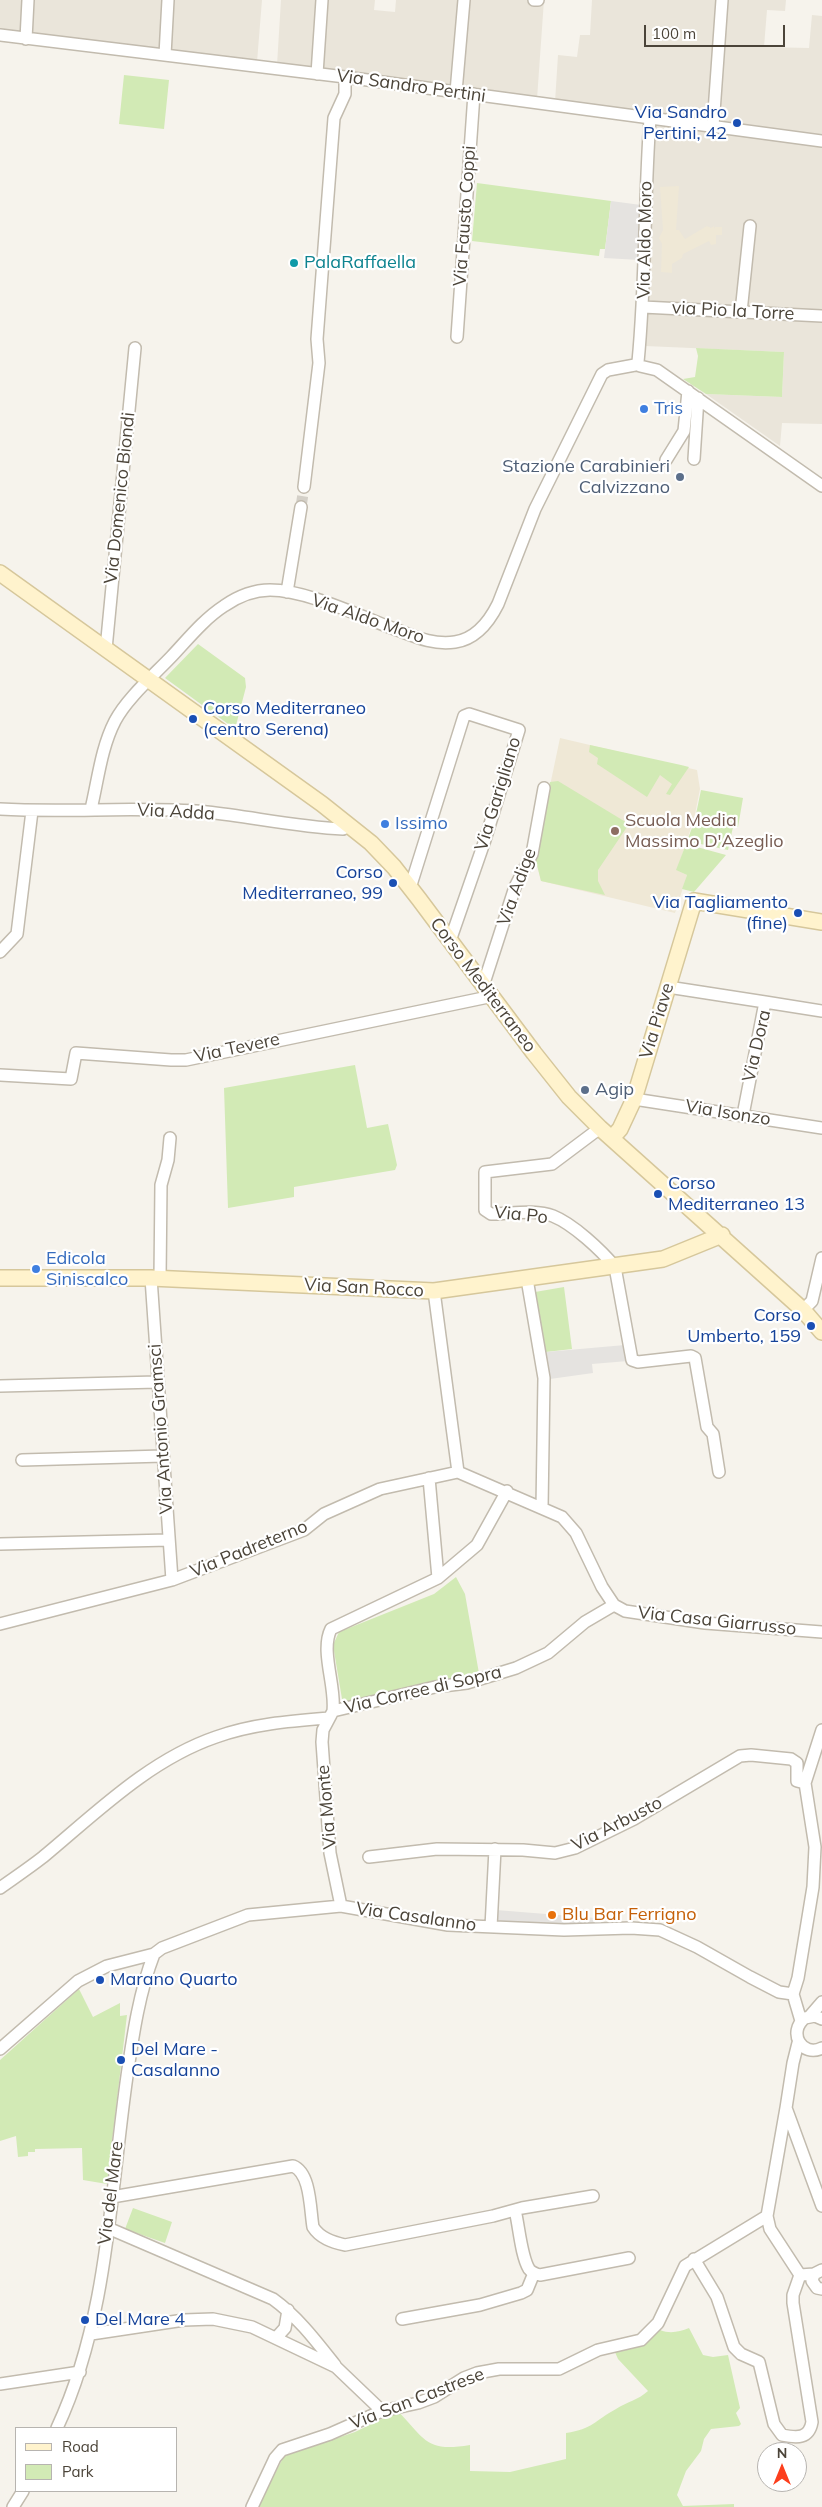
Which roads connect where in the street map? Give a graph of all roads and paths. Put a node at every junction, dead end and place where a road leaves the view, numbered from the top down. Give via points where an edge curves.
1 (28, 0) edge
2 (168, 0) edge
3 (322, 0) edge
4 (464, 0) edge
5 (534, 0) edge
6 (538, 0) edge
7 (722, 0) edge
8 (0, 35) edge
9 (26, 38) junction
10 (164, 55) junction
11 (317, 74) junction
12 (345, 77) junction
13 (456, 92) junction
14 (474, 94) junction
15 (650, 119) junction
16 (713, 126) junction
17 (822, 141) edge
18 (750, 226) dead end
19 (643, 307) junction
20 (741, 312) junction
21 (822, 316) edge
22 (457, 337) dead end
23 (135, 348) dead end
24 (638, 364) junction
25 (693, 395) junction
26 (694, 459) dead end
27 (666, 460) dead end
28 (822, 486) edge
29 (304, 487) tunnel mouth
30 (301, 507) tunnel mouth
31 (0, 573) edge
32 (287, 592) junction
33 (106, 649) junction
34 (148, 679) junction
35 (544, 788) dead end
36 (91, 809) junction
37 (0, 810) edge
38 (32, 811) junction
39 (350, 826) junction
40 (410, 888) junction
41 (822, 922) edge
42 (450, 941) junction
43 (0, 952) edge
44 (484, 983) junction
45 (668, 987) junction
46 (493, 996) junction
47 (765, 1002) junction
48 (822, 1011) edge
49 (0, 1075) edge
50 (634, 1099) junction
51 (743, 1115) junction
52 (600, 1128) junction
53 (822, 1128) edge
54 (170, 1138) dead end
55 (612, 1138) junction
56 (722, 1235) junction
57 (822, 1258) edge
58 (615, 1267) junction
59 (0, 1278) edge
60 (155, 1278) junction
61 (527, 1279) junction
62 (434, 1291) junction
63 (803, 1310) junction
64 (822, 1332) edge
65 (157, 1382) junction
66 (0, 1386) edge
67 (163, 1456) junction
68 (22, 1460) dead end
69 (458, 1472) junction
70 (719, 1472) dead end
71 (429, 1478) junction
72 (508, 1491) junction
73 (542, 1508) junction
74 (169, 1540) junction
75 (0, 1544) edge
76 (438, 1578) junction
77 (172, 1580) junction
78 (614, 1605) junction
79 (0, 1624) edge
80 (822, 1632) edge
81 (331, 1714) junction
82 (822, 1730) edge
83 (805, 1783) junction
84 (495, 1849) junction
85 (369, 1857) dead end
86 (0, 1888) edge
87 (341, 1906) junction
88 (491, 1927) junction
89 (154, 1954) junction
90 (793, 1994) junction
91 (822, 2002) edge
92 (805, 2019) junction
93 (822, 2019) edge
94 (798, 2042) junction
95 (822, 2048) edge
96 (0, 2049) edge
97 (786, 2108) junction
98 (593, 2196) dead end
99 (112, 2197) junction
100 (822, 2206) edge
101 (515, 2210) junction
102 (767, 2216) junction
103 (108, 2228) junction
104 (629, 2258) dead end
105 (694, 2259) junction
106 (818, 2272) edge
107 (534, 2273) junction
108 (800, 2275) junction
109 (822, 2289) edge
110 (288, 2310) junction
111 (402, 2319) dead end
112 (91, 2334) junction
113 (276, 2338) junction
114 (336, 2367) junction
115 (80, 2372) junction
116 (0, 2384) edge
117 (382, 2411) junction
118 (56, 2427) edge
119 (22, 2492) edge
120 (13, 2507) edge
121 (252, 2507) edge

1 - 9 street
2 - 10 street
3 - 11 street
4 - 13 street
5 - 6 street
7 - 16 street
8 - 9 street, Via Sandro Pertini
9 - 10 street, Via Sandro Pertini
10 - 11 street, Via Sandro Pertini
11 - 12 street, Via Sandro Pertini
12 - 13 street, Via Sandro Pertini
12 - 29 street via 345,94 334,118 317,339 320,363
13 - 14 street, Via Sandro Pertini
14 - 15 street, Via Sandro Pertini
14 - 22 street, Via Fausto Coppi
15 - 16 street, Via Sandro Pertini
15 - 19 street, Via Aldo Moro
16 - 17 street, Via Sandro Pertini
18 - 20 street
19 - 20 street, via Pio la Torre
19 - 24 street, Via Aldo Moro
20 - 21 street, via Pio la Torre
23 - 33 street, Via Domenico Biondi
24 - 25 street via 657,370
24 - 32 street, Via Aldo Moro via 602,374 535,509 492,617 481,630 457,642 428,641
25 - 26 street
25 - 27 street via 684,431
25 - 28 street
30 - 32 street
31 - 33 main road, Corso Mediterraneo
32 - 34 street, Via Aldo Moro via 249,593 226,604
33 - 34 main road, Corso Mediterraneo
34 - 36 street, Via Aldo Moro via 116,718 109,734
34 - 39 main road, Corso Mediterraneo
35 - 44 street, Via Adige via 532,854 515,887
36 - 38 street, Via Adda
36 - 39 street, Via Adda via 207,812 297,826 343,829
37 - 38 street, Via Adda
38 - 43 street via 17,934
39 - 40 main road, Corso Mediterraneo via 371,843
40 - 42 main road, Corso Mediterraneo
40 - 42 street, Via Garigliano via 464,716 469,714 519,730
41 - 45 main road, Via Piave via 694,900
42 - 44 main road, Corso Mediterraneo
44 - 46 main road, Corso Mediterraneo
45 - 47 street
45 - 50 main road, Via Piave
46 - 49 street, Via Tevere via 186,1060 76,1053 71,1079
46 - 52 main road, Corso Mediterraneo via 568,1097
47 - 48 street, Via Dora
47 - 51 street, Via Dora
50 - 51 street, Via Isonzo
50 - 55 main road, Via Piave via 620,1129
51 - 53 street, Via Isonzo
52 - 55 main road, Corso Mediterraneo
52 - 58 street, Via Po via 552,1164 485,1172 485,1210 491,1214 553,1216 593,1245
54 - 60 street, Via Antonio Gramsci via 161,1185
55 - 56 main road, Corso Mediterraneo
56 - 58 main road, Via San Rocco via 663,1259
56 - 63 main road, Corso Mediterraneo
57 - 63 street via 812,1300
58 - 61 main road, Via San Rocco
58 - 70 street via 632,1360 695,1358
59 - 60 main road, Via San Rocco
60 - 62 main road, Via San Rocco
60 - 65 street, Via Antonio Gramsci
61 - 62 main road, Via San Rocco
61 - 73 street via 544,1378
62 - 69 street
63 - 64 main road, Corso Mediterraneo
65 - 66 street
65 - 67 street, Via Antonio Gramsci
67 - 68 street
67 - 74 street, Via Antonio Gramsci
69 - 71 street, Via Padreterno
69 - 72 street
71 - 76 street
71 - 77 street, Via Padreterno via 380,1489 324,1514 304,1530
72 - 73 street
72 - 76 street via 477,1545
73 - 78 street via 562,1517 576,1533
74 - 75 street
74 - 77 street, Via Antonio Gramsci
76 - 81 street, Via Monte via 331,1629 327,1637 335,1697
77 - 79 street, Via Padreterno
78 - 80 street, Via Casa Giarrusso via 625,1611 705,1623
78 - 81 street, Via Corree di Sopra via 585,1622 548,1653 516,1668 467,1683 435,1687
81 - 86 street, Via Corree di Sopra via 218,1736 191,1747 108,1801
81 - 87 street, Via Monte via 322,1742 330,1853
82 - 83 street
83 - 84 street, Via Arbusto via 797,1781 797,1763 791,1759 740,1756 634,1819 575,1848 554,1854
83 - 90 street via 815,1847 814,1876
84 - 85 street, Via Arbusto via 437,1849
84 - 88 street
87 - 88 street, Via Casalanno via 448,1925
87 - 89 street, Via Casalanno via 248,1915
88 - 90 street, Via Casalanno via 660,1930 779,1992
89 - 96 street, Via Casalanno via 107,1966 78,1981
89 - 99 street, Via del Mare via 140,1999
90 - 92 street
91 - 92 street
92 - 93 street
92 - 94 street via 796,2032
94 - 95 street via 807,2050
94 - 97 street
97 - 100 street
97 - 102 street
98 - 101 street
99 - 101 street via 293,2166 304,2176 316,2232 344,2245
99 - 103 street, Via del Mare
101 - 107 street via 529,2269
102 - 105 street, Via San Castrese via 721,2246
102 - 108 street via 770,2229
103 - 110 street via 256,2290
103 - 112 street, Via del Mare
104 - 107 street via 540,2275
105 - 108 street via 717,2297 734,2348 759,2362 774,2424 782,2435 791,2437 802,2437 810,2431 812,2422 793,2303
105 - 117 street, Via San Castrese via 678,2276 658,2323 641,2340 598,2350 559,2369 498,2369 477,2373 434,2397
106 - 108 street
106 - 109 street via 812,2281 814,2286
107 - 111 street via 527,2290 521,2293 480,2305
110 - 113 street via 285,2328
110 - 114 street
112 - 113 street via 184,2320 213,2319 252,2328
112 - 115 street, Via del Mare
113 - 114 street
114 - 117 street
115 - 116 street
115 - 118 street, Via del Mare
117 - 121 street, Via San Castrese via 330,2434 282,2450
119 - 120 street

